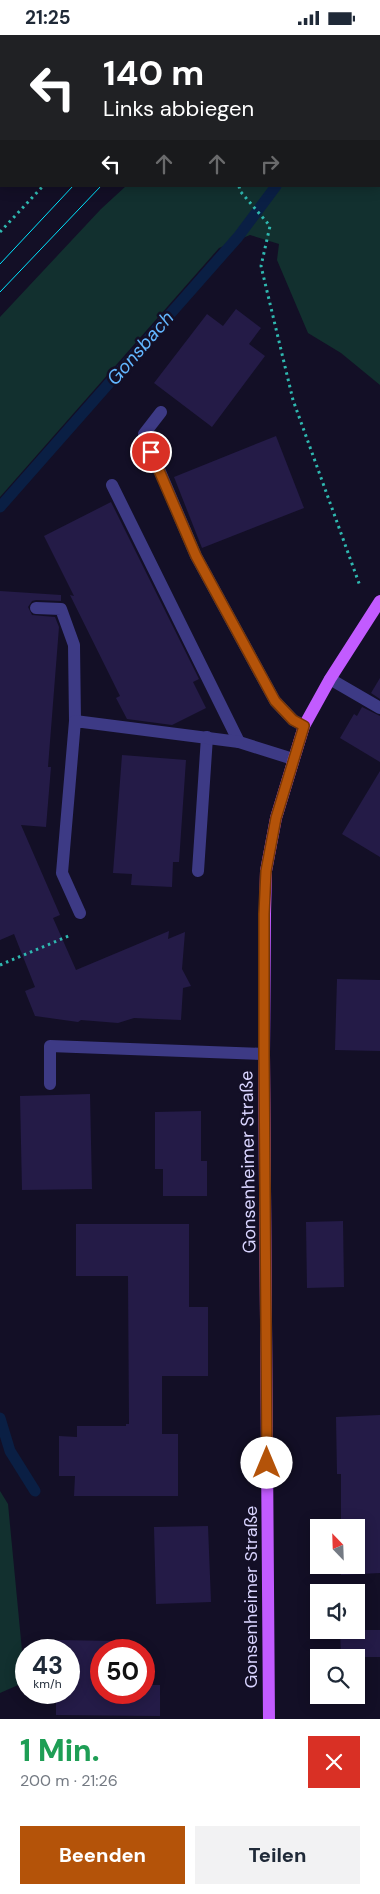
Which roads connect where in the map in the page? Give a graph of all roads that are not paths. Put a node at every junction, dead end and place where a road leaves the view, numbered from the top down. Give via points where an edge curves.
1 (161, 412) dead end
2 (112, 485) dead end
3 (380, 601) edge
4 (36, 608) dead end
5 (330, 679) junction
6 (380, 708) edge
7 (75, 721) junction
8 (304, 726) junction
9 (207, 737) junction
10 (239, 742) junction
11 (293, 759) junction
12 (198, 871) dead end
13 (80, 913) road end
14 (264, 1054) junction
15 (50, 1085) dead end
16 (269, 1719) edge

1 - 8 lane via 144,434 196,556 275,701 293,720
2 - 10 lane
3 - 5 main road, Gonsenheimer Straße
4 - 7 lane via 61,609 74,645
5 - 6 lane
5 - 8 main road, Gonsenheimer Straße
7 - 9 lane
7 - 13 lane via 62,873
8 - 11 main road, Gonsenheimer Straße
9 - 10 lane
9 - 12 lane
10 - 11 lane
11 - 14 main road, Gonsenheimer Straße via 276,818 266,871
14 - 15 lane via 50,1046
14 - 16 main road, Gonsenheimer Straße

